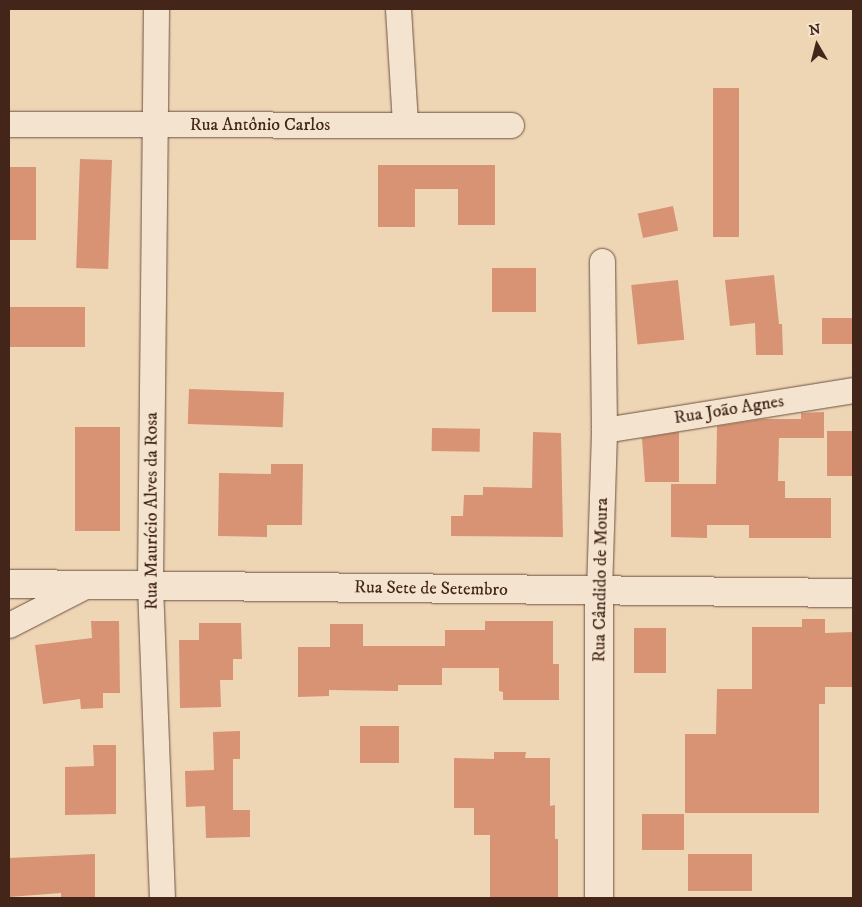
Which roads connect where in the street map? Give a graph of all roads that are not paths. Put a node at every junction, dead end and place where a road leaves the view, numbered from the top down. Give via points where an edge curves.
1 (156, 9) edge
2 (398, 9) edge
3 (9, 124) edge
4 (156, 124) junction
5 (405, 125) junction
6 (511, 125) dead end
7 (602, 261) dead end
8 (853, 390) edge
9 (604, 430) junction
10 (9, 584) edge
11 (87, 585) junction
12 (150, 586) junction
13 (599, 591) junction
14 (853, 593) edge
15 (9, 625) edge
16 (162, 898) edge
17 (599, 898) edge

1 - 4 street, Rua Maurício Alves da Rosa
2 - 5 street
3 - 4 street, Rua Antônio Carlos
4 - 5 street, Rua Antônio Carlos
4 - 12 street, Rua Maurício Alves da Rosa
5 - 6 street, Rua Antônio Carlos
7 - 9 street, Rua Cândido de Moura
8 - 9 street, Rua João Agnes
9 - 13 street, Rua Cândido de Moura
10 - 11 street, Rua Sete de Setembro
11 - 12 street, Rua Sete de Setembro
11 - 15 street
12 - 13 street, Rua Sete de Setembro
12 - 16 street, Rua Maurício Alves da Rosa
13 - 14 street, Rua Sete de Setembro
13 - 17 street, Rua Cândido de Moura

